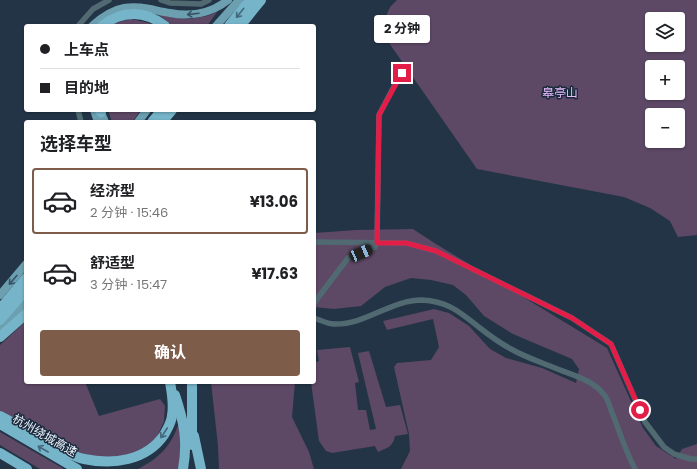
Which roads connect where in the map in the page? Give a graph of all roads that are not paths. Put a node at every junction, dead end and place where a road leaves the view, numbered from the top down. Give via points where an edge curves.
1 (109, 0) edge
2 (161, 0) edge
3 (209, 0) edge
4 (228, 0) edge
5 (239, 0) edge
6 (250, 0) edge
7 (261, 0) edge
8 (266, 0) edge
9 (80, 24) edge
10 (94, 24) edge
11 (105, 24) edge
12 (163, 24) edge
13 (218, 24) edge
14 (231, 24) edge
15 (242, 24) edge
16 (248, 24) edge
17 (402, 73) dead end
18 (168, 116) edge
19 (157, 120) edge
20 (316, 242) edge
21 (377, 243) junction
22 (24, 266) edge
23 (24, 280) edge
24 (24, 292) edge
25 (0, 295) edge
26 (316, 300) edge
27 (24, 304) edge
28 (0, 309) edge
29 (24, 316) edge
30 (316, 319) edge
31 (0, 320) edge
32 (0, 330) edge
33 (0, 337) edge
34 (171, 384) edge
35 (172, 384) edge
36 (192, 384) edge
37 (0, 416) edge
38 (0, 424) edge
39 (191, 426) junction
40 (0, 453) edge
41 (697, 459) edge
42 (27, 469) edge
43 (77, 469) edge
44 (183, 469) edge
45 (189, 469) edge
46 (201, 469) edge
47 (634, 469) edge

1 - 9 street via 93,9
2 - 3 street via 170,3 201,4
4 -> 10 main road via 210,11 182,15 149,8 125,7
5 - 13 main road
6 -> 14 highway
7 - 15 highway
8 - 16 main road
11 - 12 highway via 120,15 131,14 142,14
17 - 21 street via 379,115
18 - 19 highway
20 - 21 street
21 - 26 street via 374,247 348,258
21 - 41 street via 406,243 436,251 572,318 611,344 645,422 664,447 674,454
22 -> 25 main road
23 - 28 highway
24 - 31 highway
27 - 32 main road
29 - 33 highway
30 - 47 street via 333,324 359,320 396,304 420,300 448,305 511,349 595,386 605,396
34 -> 37 highway via 172,416 168,429 152,448 130,459 107,462 83,459
35 - 44 highway via 185,436
36 - 39 highway
43 -> 38 highway, 杭州绕城高速
39 - 45 highway
39 - 46 highway
40 - 42 highway

